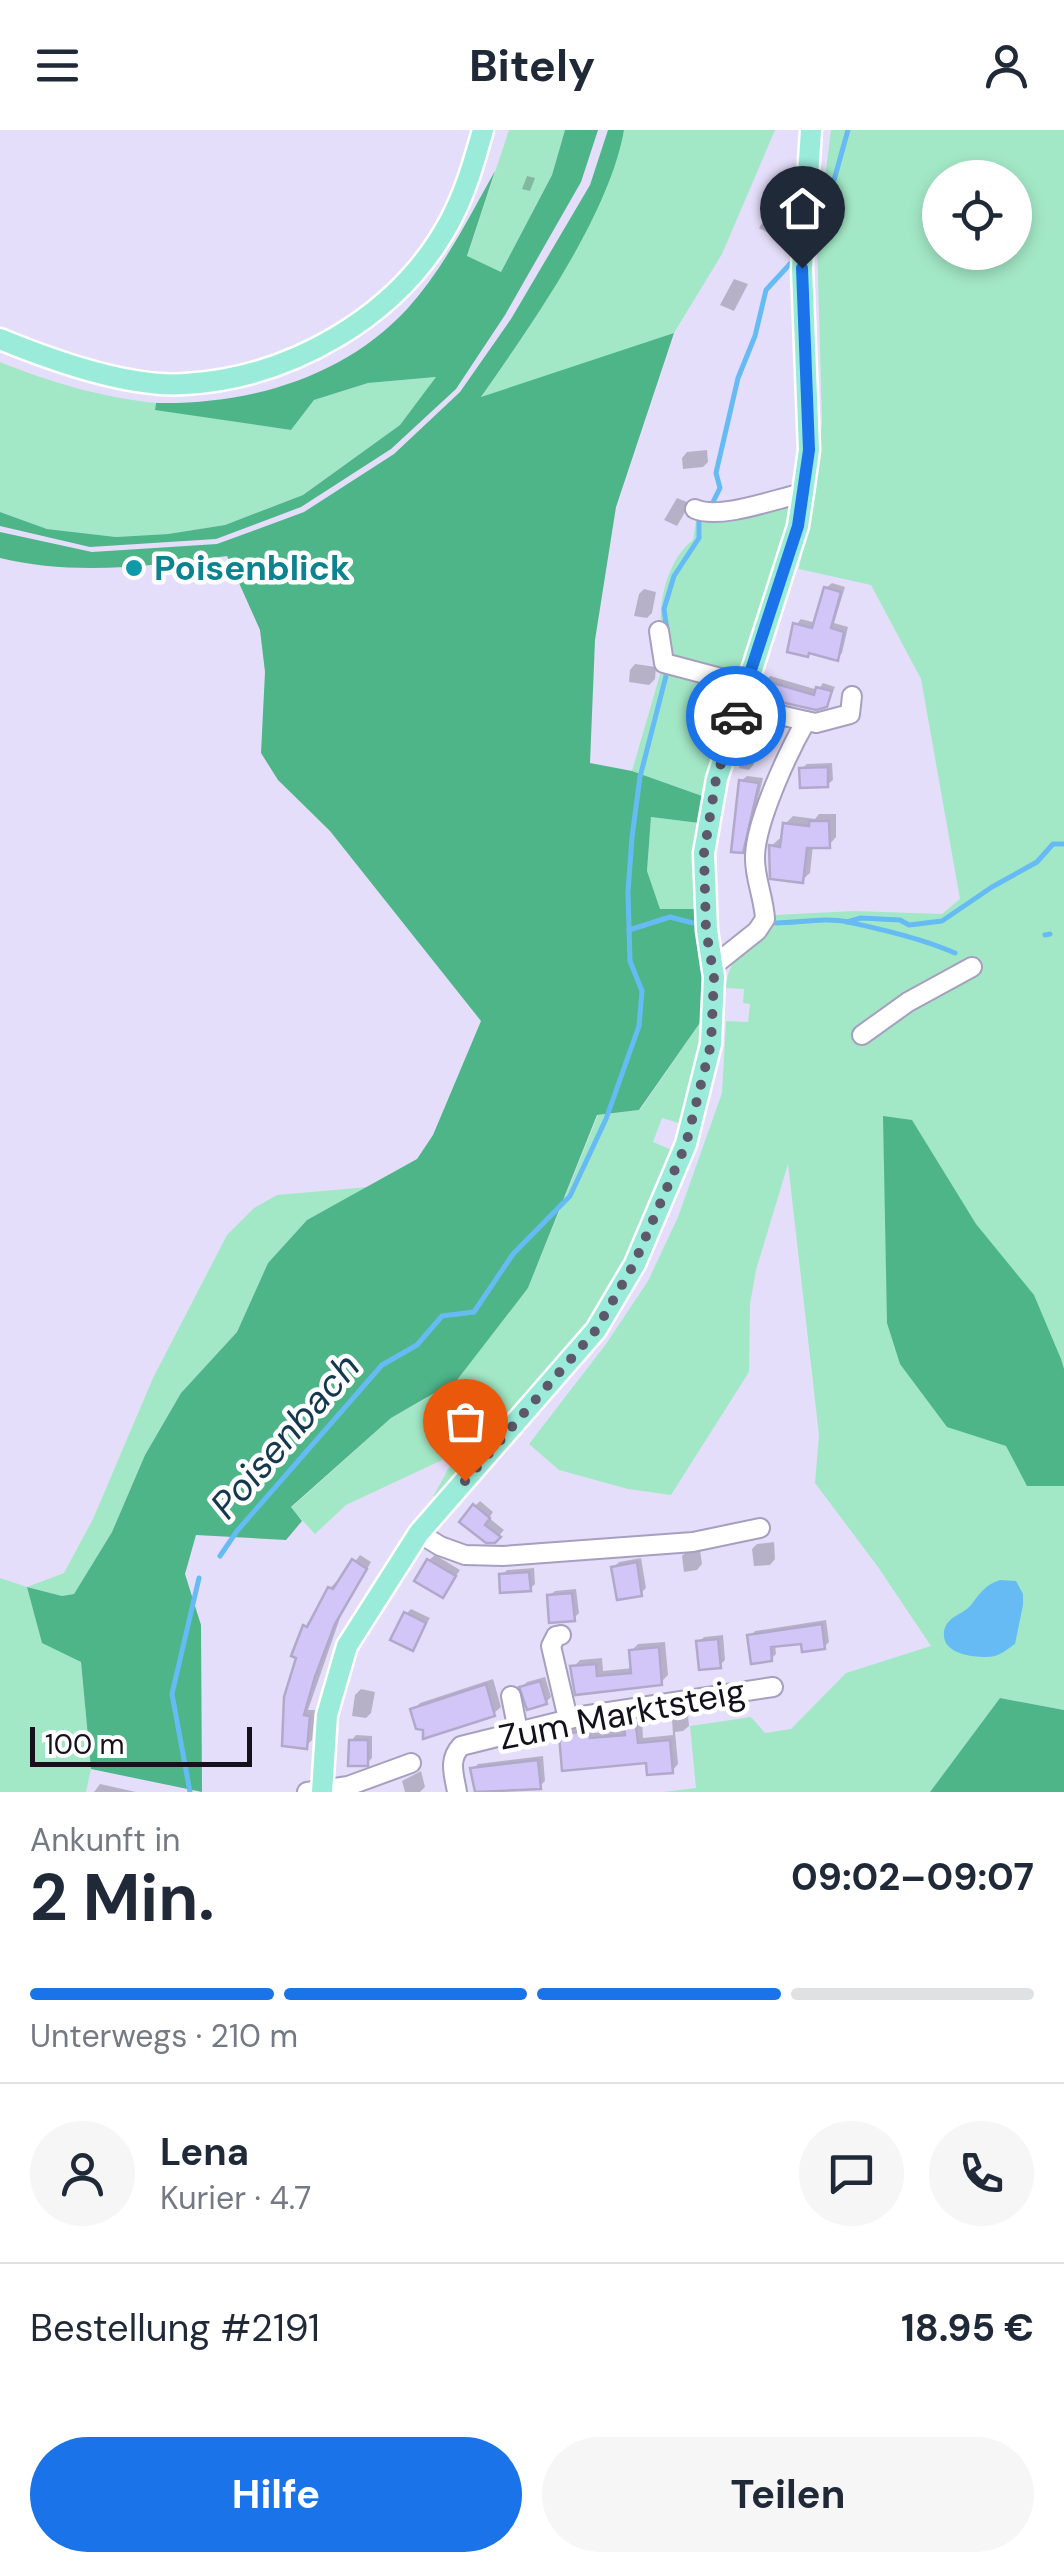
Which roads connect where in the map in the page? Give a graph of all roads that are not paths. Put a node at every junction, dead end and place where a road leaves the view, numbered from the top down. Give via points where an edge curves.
1 (483, 130) edge
2 (811, 130) edge
3 (0, 340) edge
4 (802, 493) junction
5 (700, 511) dead end
6 (659, 632) dead end
7 (747, 685) junction
8 (852, 696) dead end
9 (740, 706) junction
10 (806, 722) junction
11 (713, 966) junction
12 (972, 966) dead end
13 (862, 1035) dead end
14 (760, 1528) dead end
15 (419, 1534) junction
16 (562, 1634) dead end
17 (773, 1686) dead end
18 (510, 1696) dead end
19 (568, 1719) junction
20 (518, 1732) junction
21 (411, 1764) dead end
22 (322, 1791) edge
23 (306, 1792) edge
24 (457, 1792) edge

1 - 3 main road via 462,195 428,254 336,340 263,370 183,384 113,376
2 - 4 main road via 802,268 809,450
4 - 5 street
4 - 7 main road via 798,526
6 - 7 street via 664,663
7 - 9 main road
8 - 10 street via 850,714
9 - 10 street
9 - 11 main road via 716,779 704,853
10 - 11 street via 776,780 754,858 766,919
11 - 15 main road via 704,1078 686,1144 634,1264 596,1330
12 - 13 street
14 - 15 street via 694,1542 503,1556 464,1554
15 - 22 main road via 347,1646 327,1714
16 - 19 street via 551,1646
17 - 19 street, Zum Marktsteig
18 - 20 street
19 - 20 street, Zum Marktsteig
20 - 24 street, Zum Marktsteig via 461,1746 452,1764
21 - 22 street
22 - 23 street

